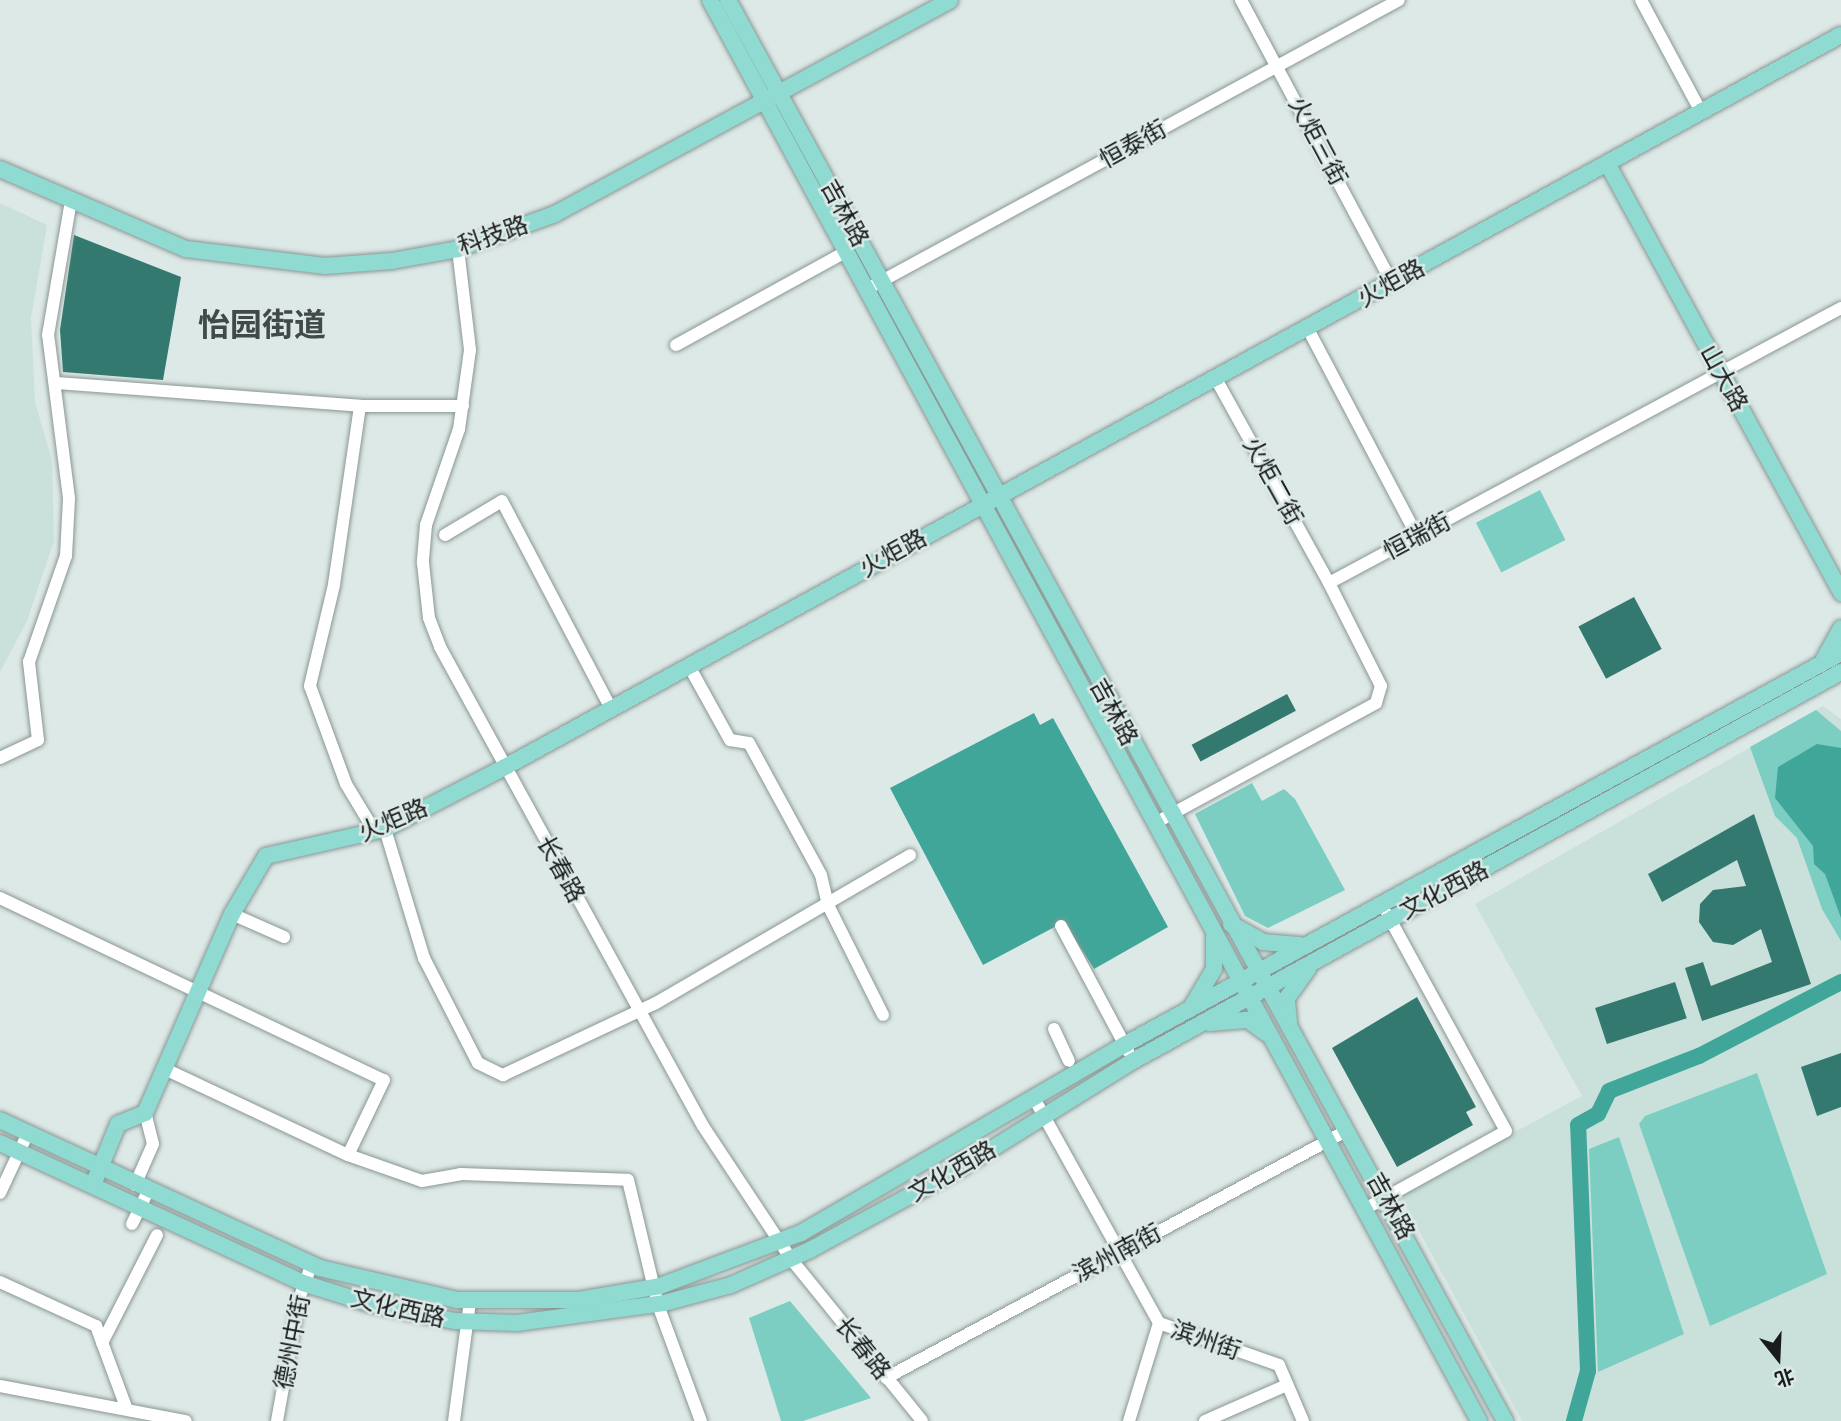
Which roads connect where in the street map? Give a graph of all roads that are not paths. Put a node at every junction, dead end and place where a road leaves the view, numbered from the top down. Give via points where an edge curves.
1 (710, 0) edge
2 (728, 0) edge
3 (1241, 0) edge
4 (1399, 0) edge
5 (1641, 0) edge
6 (939, 3) edge
7 (1841, 35) edge
8 (1278, 65) junction
9 (772, 97) junction
10 (1700, 110) junction
11 (1606, 163) junction
12 (0, 169) edge
13 (71, 201) junction
14 (458, 249) junction
15 (847, 251) junction
16 (883, 281) junction
17 (1392, 283) junction
18 (867, 289) junction
19 (1841, 308) edge
20 (1308, 329) junction
21 (676, 345) dead end
22 (1721, 373) junction
23 (1216, 379) junction
24 (57, 383) junction
25 (360, 406) junction
26 (463, 406) junction
27 (990, 499) junction
28 (445, 535) dead end
29 (1417, 536) junction
30 (1329, 583) junction
31 (1841, 594) edge
32 (1841, 628) edge
33 (1841, 653) edge
34 (689, 666) junction
35 (1841, 672) edge
36 (1814, 677) junction
37 (1841, 681) edge
38 (611, 709) junction
39 (0, 758) edge
40 (505, 767) junction
41 (1163, 818) junction
42 (380, 830) junction
43 (909, 855) dead end
44 (0, 898) edge
45 (828, 905) junction
46 (1386, 912) junction
47 (232, 914) junction
48 (1229, 922) junction
49 (1061, 926) dead end
50 (1213, 927) junction
51 (284, 937) dead end
52 (1307, 945) junction
53 (1314, 961) junction
54 (1257, 973) junction
55 (1242, 981) junction
56 (197, 991) junction
57 (1258, 993) junction
58 (1190, 1009) junction
59 (638, 1010) junction
60 (883, 1015) dead end
61 (1200, 1024) junction
62 (1054, 1029) dead end
63 (1293, 1032) junction
64 (1273, 1040) junction
65 (1124, 1045) junction
66 (1069, 1061) dead end
67 (1133, 1061) junction
68 (164, 1069) junction
69 (1035, 1100) junction
70 (145, 1113) junction
71 (1045, 1116) junction
72 (0, 1120) edge
73 (1348, 1130) junction
74 (28, 1133) junction
75 (0, 1143) edge
76 (1326, 1145) junction
77 (20, 1152) junction
78 (348, 1155) junction
79 (99, 1168) junction
80 (93, 1185) junction
81 (0, 1193) edge
82 (142, 1194) junction
83 (1387, 1196) junction
84 (1363, 1210) junction
85 (132, 1224) dead end
86 (157, 1235) dead end
87 (782, 1243) junction
88 (1118, 1251) junction
89 (792, 1259) junction
90 (312, 1264) junction
91 (0, 1282) edge
92 (303, 1283) junction
93 (654, 1287) junction
94 (470, 1301) junction
95 (658, 1304) junction
96 (468, 1322) junction
97 (1159, 1323) junction
98 (102, 1343) junction
99 (886, 1378) junction
100 (0, 1385) edge
101 (1287, 1385) junction
102 (126, 1407) junction
103 (186, 1421) edge
104 (277, 1421) edge
105 (454, 1421) edge
106 (701, 1421) edge
107 (922, 1421) edge
108 (1129, 1421) edge
109 (1205, 1421) edge
110 (1303, 1421) edge
111 (1479, 1421) edge
112 (1505, 1421) edge

1 - 9 main road, 吉林路
2 - 9 main road, 吉林路
3 - 8 street, 火炬三街
4 - 8 street, 恒泰街
5 - 10 street
6 - 9 main road, 科技路
7 - 10 main road, 火炬路
8 - 16 street, 恒泰街
8 - 17 street, 火炬三街
9 - 14 main road, 科技路 via 555,214
9 - 15 main road, 吉林路
9 - 16 main road, 吉林路
10 - 11 main road, 火炬路
11 - 17 main road, 火炬路
11 - 22 main road, 山大路
12 - 13 main road, 科技路
13 - 14 main road, 科技路 via 186,248 241,259 325,266
13 - 24 street via 48,335
14 - 26 street, 长春路 via 470,316
15 - 18 main road, 吉林路
15 - 21 street
16 - 18 street, 恒泰街
16 - 27 main road, 吉林路
17 - 20 main road, 火炬路
18 - 27 main road, 吉林路
19 - 22 street, 恒瑞街
20 - 23 main road, 火炬路
20 - 29 street
22 - 29 street, 恒瑞街
22 - 31 main road, 山大路
23 - 27 main road, 火炬路
23 - 30 street, 火炬二街
24 - 25 street
24 - 39 street via 69,509 54,602 29,662 38,740
25 - 26 street
25 - 42 street via 334,585 310,686 346,784
26 - 40 street, 长春路 via 426,525 425,590 440,647
27 - 34 main road, 火炬路
27 - 41 main road, 吉林路
28 - 38 street via 502,501
29 - 30 street, 恒瑞街
30 - 41 street via 1381,686 1376,703
32 - 36 main road
33 - 36 main road, 文化西路
34 - 38 main road, 火炬路
34 - 45 street via 730,740 749,743 821,874
35 - 36 main road, 文化西路
36 - 37 main road
36 - 46 main road, 文化西路
38 - 40 main road, 火炬路
40 - 42 main road, 火炬路
40 - 59 street, 长春路
41 - 48 main road, 吉林路
41 - 50 main road, 吉林路
42 - 47 main road, 火炬路 via 266,856
42 - 59 street via 424,958 486,1070 518,1072
43 - 45 street
44 - 56 street
45 - 59 street
45 - 60 street
46 - 52 main road, 文化西路
46 - 53 main road, 文化西路
46 - 83 street via 1506,1131
47 - 51 street
47 - 56 main road, 火炬路
48 - 52 main road via 1263,942
48 - 54 main road, 吉林路
49 - 65 street
50 - 55 main road, 吉林路
50 - 58 main road via 1214,969
52 - 54 main road, 文化西路
53 - 57 main road, 文化西路
53 - 63 main road via 1287,998
54 - 55 main road, 文化西路
54 - 57 main road, 吉林路
55 - 57 main road, 吉林路
55 - 58 main road, 文化西路
56 - 68 main road, 火炬路
56 - 78 street via 384,1080
57 - 61 main road, 文化西路
57 - 63 main road, 吉林路
57 - 64 main road, 吉林路
58 - 65 main road, 文化西路
59 - 87 street, 长春路 via 703,1126
61 - 64 main road via 1256,1022
61 - 67 main road, 文化西路
62 - 66 street
63 - 73 main road, 吉林路
64 - 76 main road, 吉林路
65 - 67 street
65 - 69 main road, 文化西路
67 - 71 main road, 文化西路
68 - 70 main road, 火炬路
68 - 78 street
69 - 71 street, 滨州街
69 - 87 main road, 文化西路
70 - 79 main road via 118,1124
70 - 82 street via 153,1144
71 - 88 street, 滨州街
71 - 89 main road, 文化西路
72 - 74 main road, 文化西路
73 - 76 street, 滨州南街
73 - 83 main road, 吉林路
74 - 77 street
74 - 79 main road, 文化西路
75 - 77 main road, 文化西路
76 - 84 main road, 吉林路
76 - 88 street, 滨州南街
77 - 80 main road, 文化西路
77 - 81 street
78 - 93 street via 422,1181 460,1174 587,1180 618,1175 635,1195
79 - 80 main road
79 - 82 main road, 文化西路
80 - 82 main road, 文化西路
82 - 85 street
82 - 90 main road, 文化西路
82 - 92 main road, 文化西路
83 - 84 street
83 - 112 main road, 吉林路
84 - 111 main road, 吉林路
86 - 98 street
87 - 89 street, 长春路
87 - 93 main road, 文化西路
88 - 97 street, 滨州街
88 - 99 street, 滨州南街
89 - 95 main road, 文化西路 via 731,1285
89 - 99 street, 长春路
90 - 92 street, 德州中街
90 - 94 main road, 文化西路
91 - 98 street via 96,1326
92 - 96 main road, 文化西路 via 370,1304
92 - 104 street, 德州中街
93 - 94 main road, 文化西路 via 579,1300
93 - 95 street
94 - 96 street
95 - 96 main road, 文化西路 via 588,1317
95 - 106 street
96 - 105 street
97 - 101 street, 滨州街 via 1279,1365
97 - 108 street
98 - 102 street
99 - 107 street, 长春路
100 - 102 street
101 - 109 street
101 - 110 street, 滨州街
102 - 103 street

